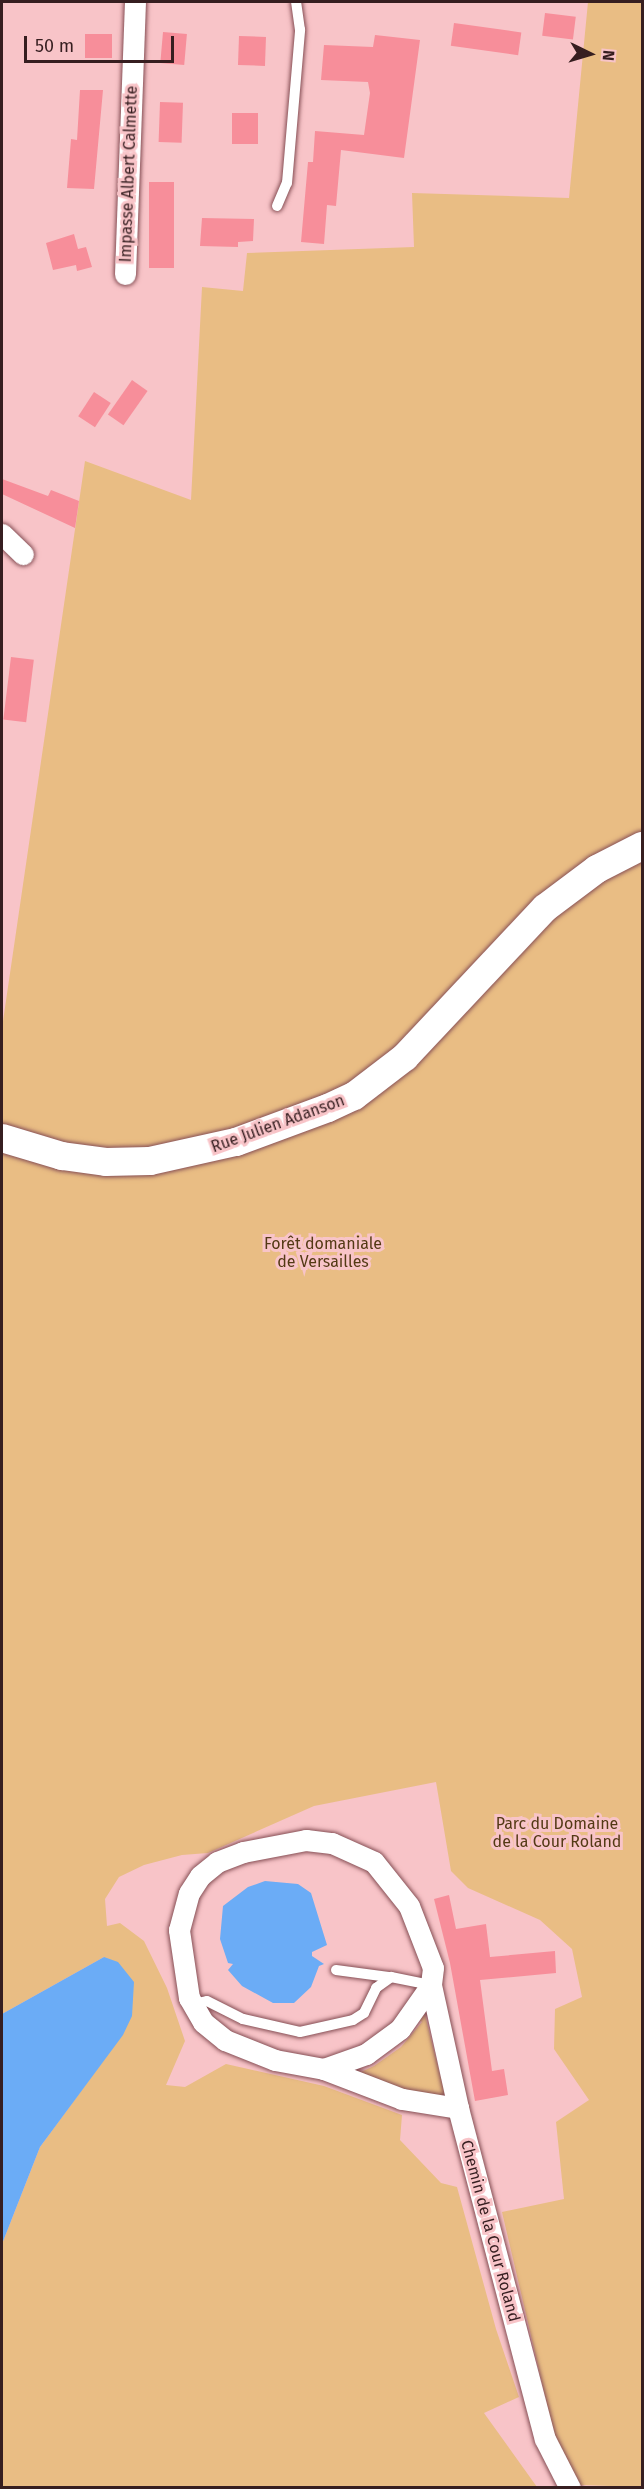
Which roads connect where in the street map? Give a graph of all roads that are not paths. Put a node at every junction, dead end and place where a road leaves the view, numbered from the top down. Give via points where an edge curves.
1 (135, 2) edge
2 (296, 2) edge
3 (277, 206) dead end
4 (125, 274) dead end
5 (2, 534) edge
6 (23, 554) dead end
7 (642, 846) edge
8 (2, 1138) edge
9 (336, 1970) dead end
10 (390, 1977) junction
11 (432, 1977) junction
12 (192, 2004) junction
13 (324, 2069) junction
14 (458, 2108) junction
15 (570, 2487) edge

1 - 4 street, Impasse Albert Calmette
2 - 3 lane via 300,30 288,183
5 - 6 street
7 - 8 main road, Rue Julien Adanson via 597,869 545,908 405,1057 354,1096 328,1108 236,1142 150,1161 106,1162 62,1156
9 - 10 lane
10 - 11 lane
10 - 12 lane via 376,1988 364,2013 343,2024 312,2031 275,2029 230,2014 207,2001
11 - 12 street, Chemin de la Cour Roland via 409,1906 374,1862 332,1843 286,1842 217,1862 189,1893 179,1930 182,1967
11 - 13 street via 400,2029 366,2054
11 - 14 street, Chemin de la Cour Roland
12 - 13 street via 203,2022 225,2040 275,2060
13 - 14 street via 402,2099
14 - 15 street, Chemin de la Cour Roland via 545,2439

